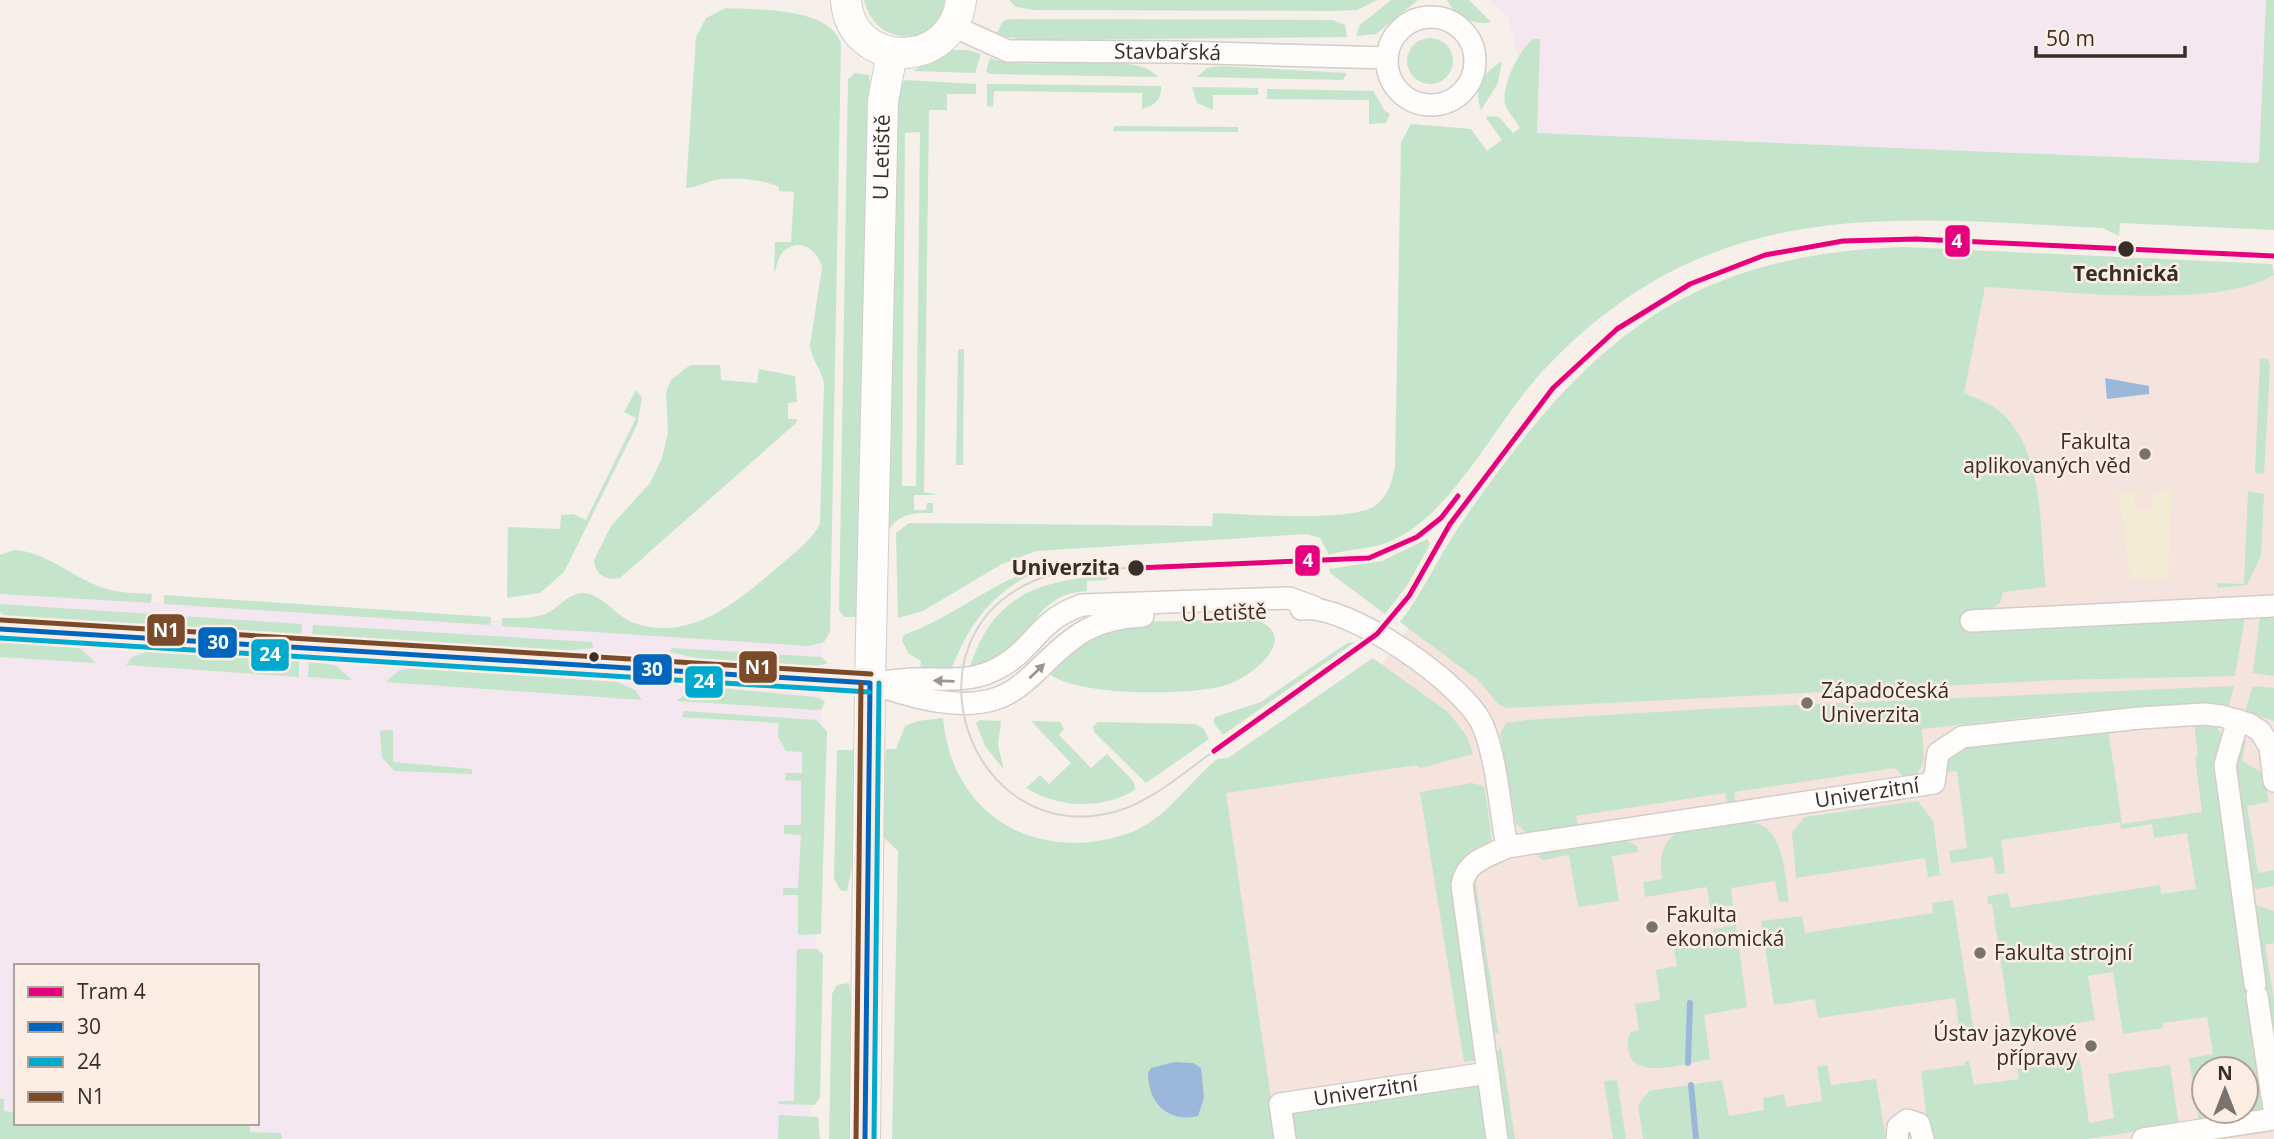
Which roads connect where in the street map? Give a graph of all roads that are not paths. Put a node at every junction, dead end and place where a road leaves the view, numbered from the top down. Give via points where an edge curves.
1 (846, 0) edge
2 (1433, 9) edge
3 (957, 13) edge
4 (892, 53) junction
5 (1387, 58) junction
6 (2274, 606) edge
7 (1971, 621) dead end
8 (0, 629) edge
9 (870, 683) junction
10 (2238, 720) junction
11 (2274, 781) edge
12 (1507, 847) junction
13 (1488, 1073) junction
14 (2274, 1109) edge
15 (2274, 1119) edge
16 (865, 1139) edge
17 (1285, 1139) edge
18 (1497, 1139) edge
19 (1897, 1139) edge
20 (1923, 1139) edge
21 (2143, 1139) edge

1 - 4 street via 858,32
2 - 5 street via 1399,32
2 - 5 street via 1457,26 1472,46 1475,68 1463,92 1442,104 1411,100 1393,83
3 - 4 street via 927,49
3 - 5 street, Stavbařská via 1008,51
4 - 9 street, U Letiště via 883,101
6 - 7 street
8 - 9 street
9 - 12 street, U Letiště via 932,700 989,701 1020,686 1079,633 1115,617 1314,607 1340,613 1364,625 1464,698 1486,736
9 - 16 street, U Letiště
10 - 11 street, Univerzitní via 2260,731 2270,747
10 - 12 street, Univerzitní via 2204,714 1984,733 1945,746 1934,762 1934,783
10 - 14 street via 2225,765
12 - 13 street, Univerzitní via 1472,864 1462,885
13 - 17 street, Univerzitní via 1280,1104
13 - 18 street, Univerzitní
15 - 21 street
19 - 20 street via 1898,1127 1912,1120 1919,1124

